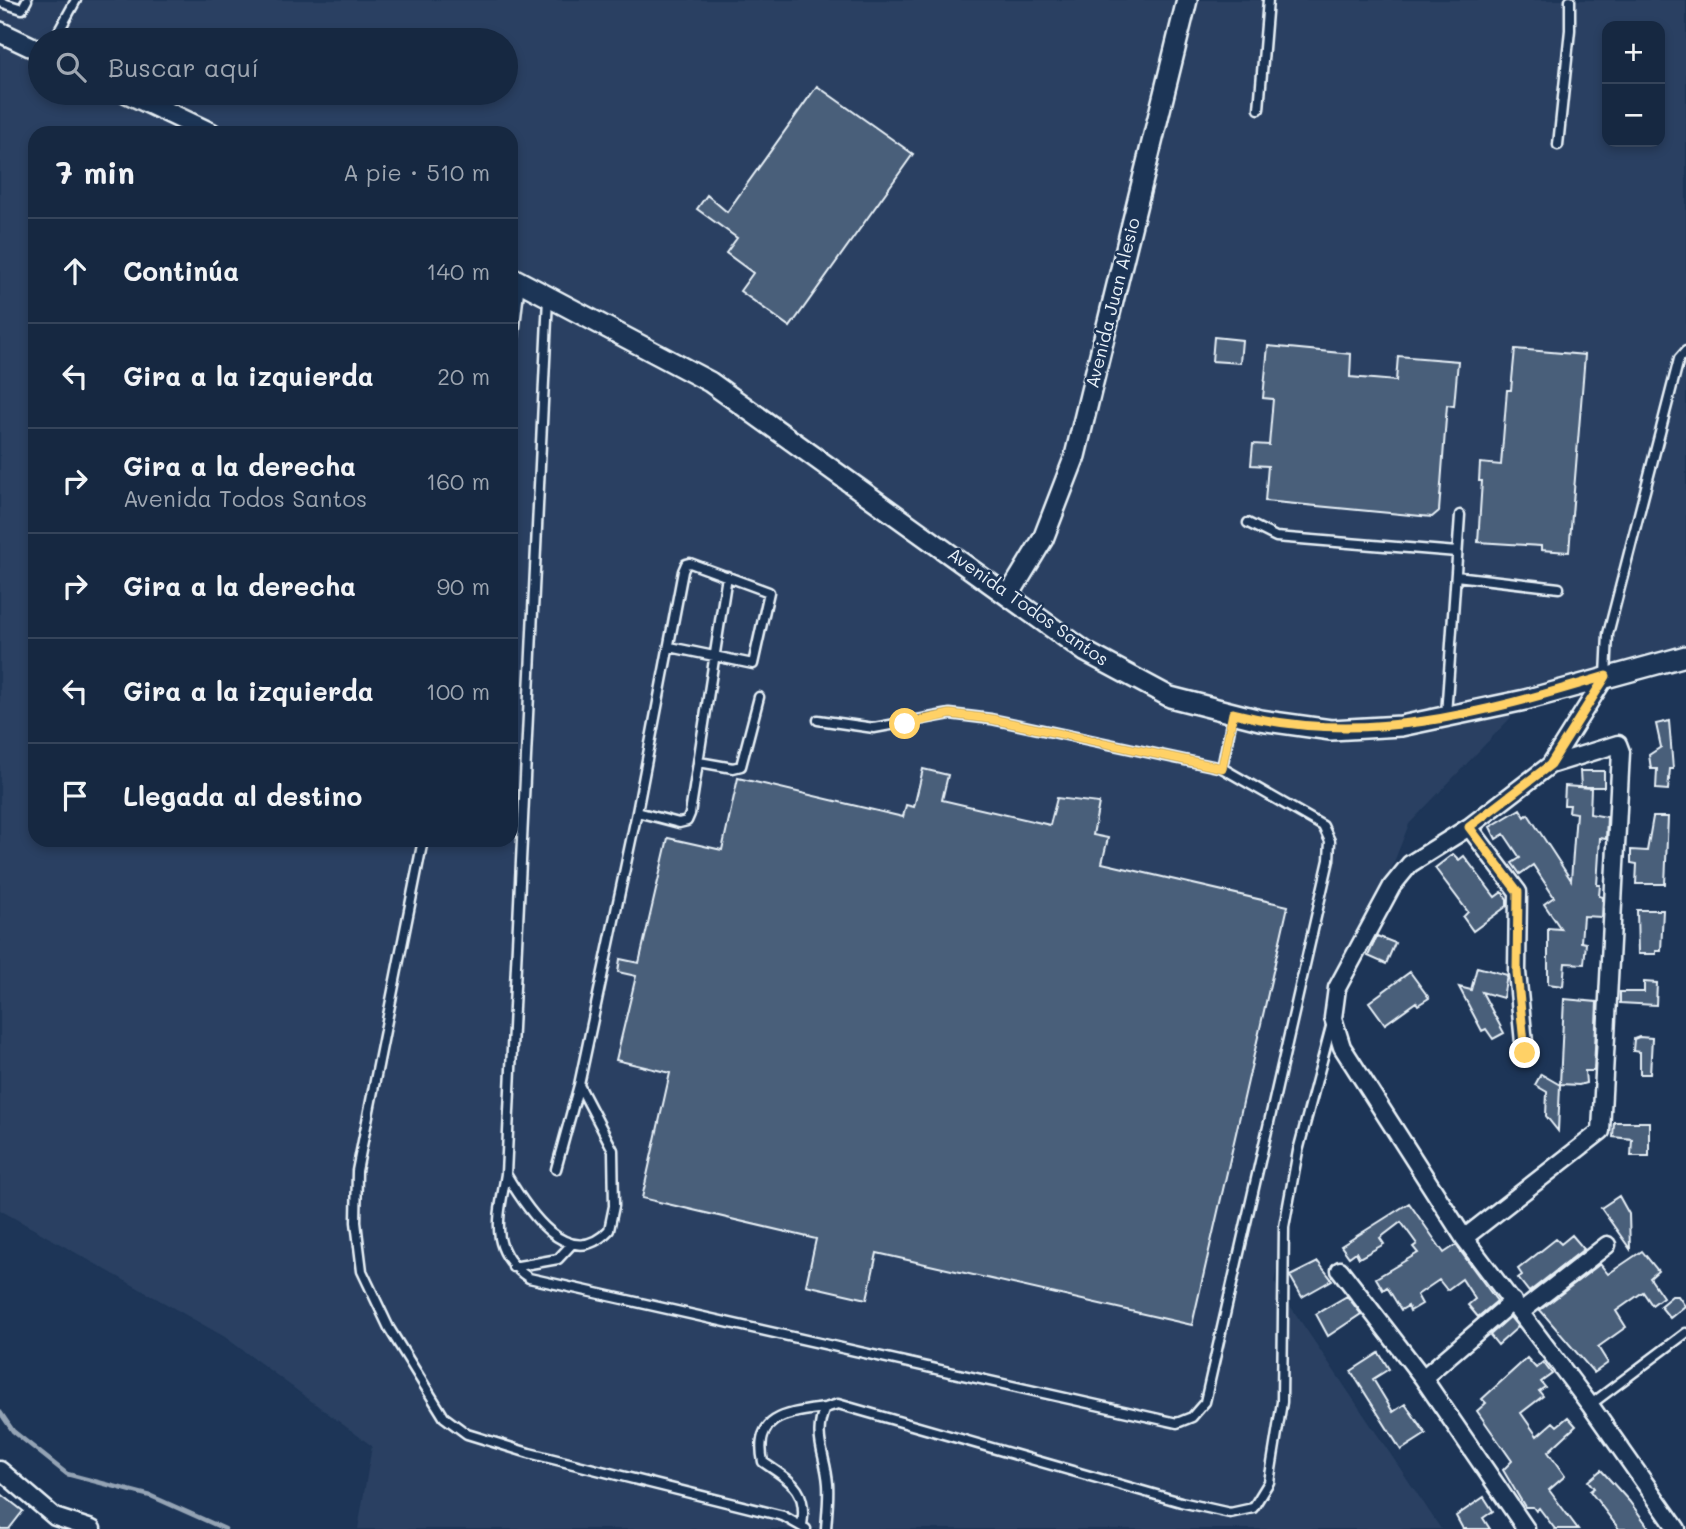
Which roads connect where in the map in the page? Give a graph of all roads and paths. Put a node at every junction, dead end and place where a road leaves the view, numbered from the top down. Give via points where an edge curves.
1 (27, 0) edge
2 (76, 0) edge
3 (1187, 0) edge
4 (1268, 0) edge
5 (1570, 0) edge
6 (0, 2) edge
7 (61, 28) edge
8 (0, 32) edge
9 (28, 45) edge
10 (152, 105) edge
11 (1259, 109) dead end
12 (196, 126) edge
13 (1558, 145) dead end
14 (518, 281) edge
15 (548, 295) junction
16 (1686, 351) edge
17 (1460, 515) dead end
18 (1248, 523) dead end
19 (1457, 552) junction
20 (727, 576) junction
21 (1456, 576) junction
22 (1559, 588) dead end
23 (1009, 595) junction
24 (670, 647) junction
25 (1686, 656) edge
26 (717, 657) junction
27 (1606, 676) junction
28 (760, 697) dead end
29 (1233, 713) junction
30 (1446, 717) junction
31 (818, 719) dead end
32 (699, 762) junction
33 (1550, 765) junction
34 (1222, 768) junction
35 (637, 812) junction
36 (1469, 827) junction
37 (422, 847) edge
38 (1333, 1018) junction
39 (1525, 1053) dead end
40 (579, 1085) junction
41 (556, 1170) dead end
42 (506, 1174) junction
43 (1464, 1238) junction
44 (572, 1245) junction
45 (1607, 1245) dead end
46 (513, 1267) junction
47 (1340, 1269) dead end
48 (1517, 1307) junction
49 (1686, 1333) edge
50 (1423, 1378) junction
51 (1590, 1405) junction
52 (824, 1408) junction
53 (0, 1470) edge
54 (51, 1523) edge
55 (804, 1527) edge
56 (92, 1529) edge
57 (827, 1529) edge
58 (1526, 1529) edge
59 (1677, 1529) edge

1 - 6 lane via 18,10
2 - 7 lane
3 - 23 street, Avenida Juan Alesio via 1075,456 1043,539
4 - 11 lane
5 - 13 lane
8 - 9 street
10 - 12 street
14 - 15 street, Avenida Todos Santos
15 - 23 street, Avenida Todos Santos via 710,382
15 - 42 lane
16 - 27 lane via 1679,359 1608,635
17 - 19 lane
18 - 19 lane via 1276,537
19 - 21 lane
20 - 24 lane via 686,564
20 - 26 lane
20 - 26 lane via 766,590 769,596 753,664
21 - 22 lane
21 - 30 lane
23 - 29 street, Avenida Todos Santos via 1086,652 1170,697
24 - 26 lane
24 - 35 lane
25 - 27 street, Avenida Todos Santos
26 - 32 lane
27 - 30 street, Avenida Todos Santos via 1525,701
27 - 33 street
28 - 32 lane via 741,766
29 - 30 street, Avenida Todos Santos via 1331,730 1401,726
29 - 34 lane
31 - 34 lane via 874,728 950,714
32 - 35 lane via 687,821
33 - 36 street
33 - 43 street via 1618,744 1622,752 1601,1131
34 - 46 lane via 1323,826 1330,841 1205,1402 1192,1417 1177,1423 529,1278
35 - 40 lane
36 - 38 street via 1410,864 1392,886 1337,988
36 - 39 street via 1518,892 1517,972
37 - 55 lane via 357,1171 356,1222 362,1271 389,1328 444,1417 467,1434 783,1516
38 - 43 street via 1342,1047
38 - 52 lane via 1298,1151 1284,1227 1282,1402 1269,1482 1253,1508 1230,1513 1181,1502 838,1404
40 - 41 lane
40 - 44 lane via 613,1150 614,1206 609,1230 599,1240 587,1246
42 - 44 lane via 527,1210
42 - 46 lane via 497,1228
43 - 48 street
44 - 46 lane via 558,1259
45 - 48 street
47 - 50 street
48 - 50 street
48 - 51 street
49 - 51 lane
50 - 58 street
51 - 59 street
52 - 55 lane via 784,1414 764,1429 758,1443 763,1462 799,1491 805,1506
52 - 57 lane via 817,1438 828,1482
53 - 54 street
54 - 56 street

